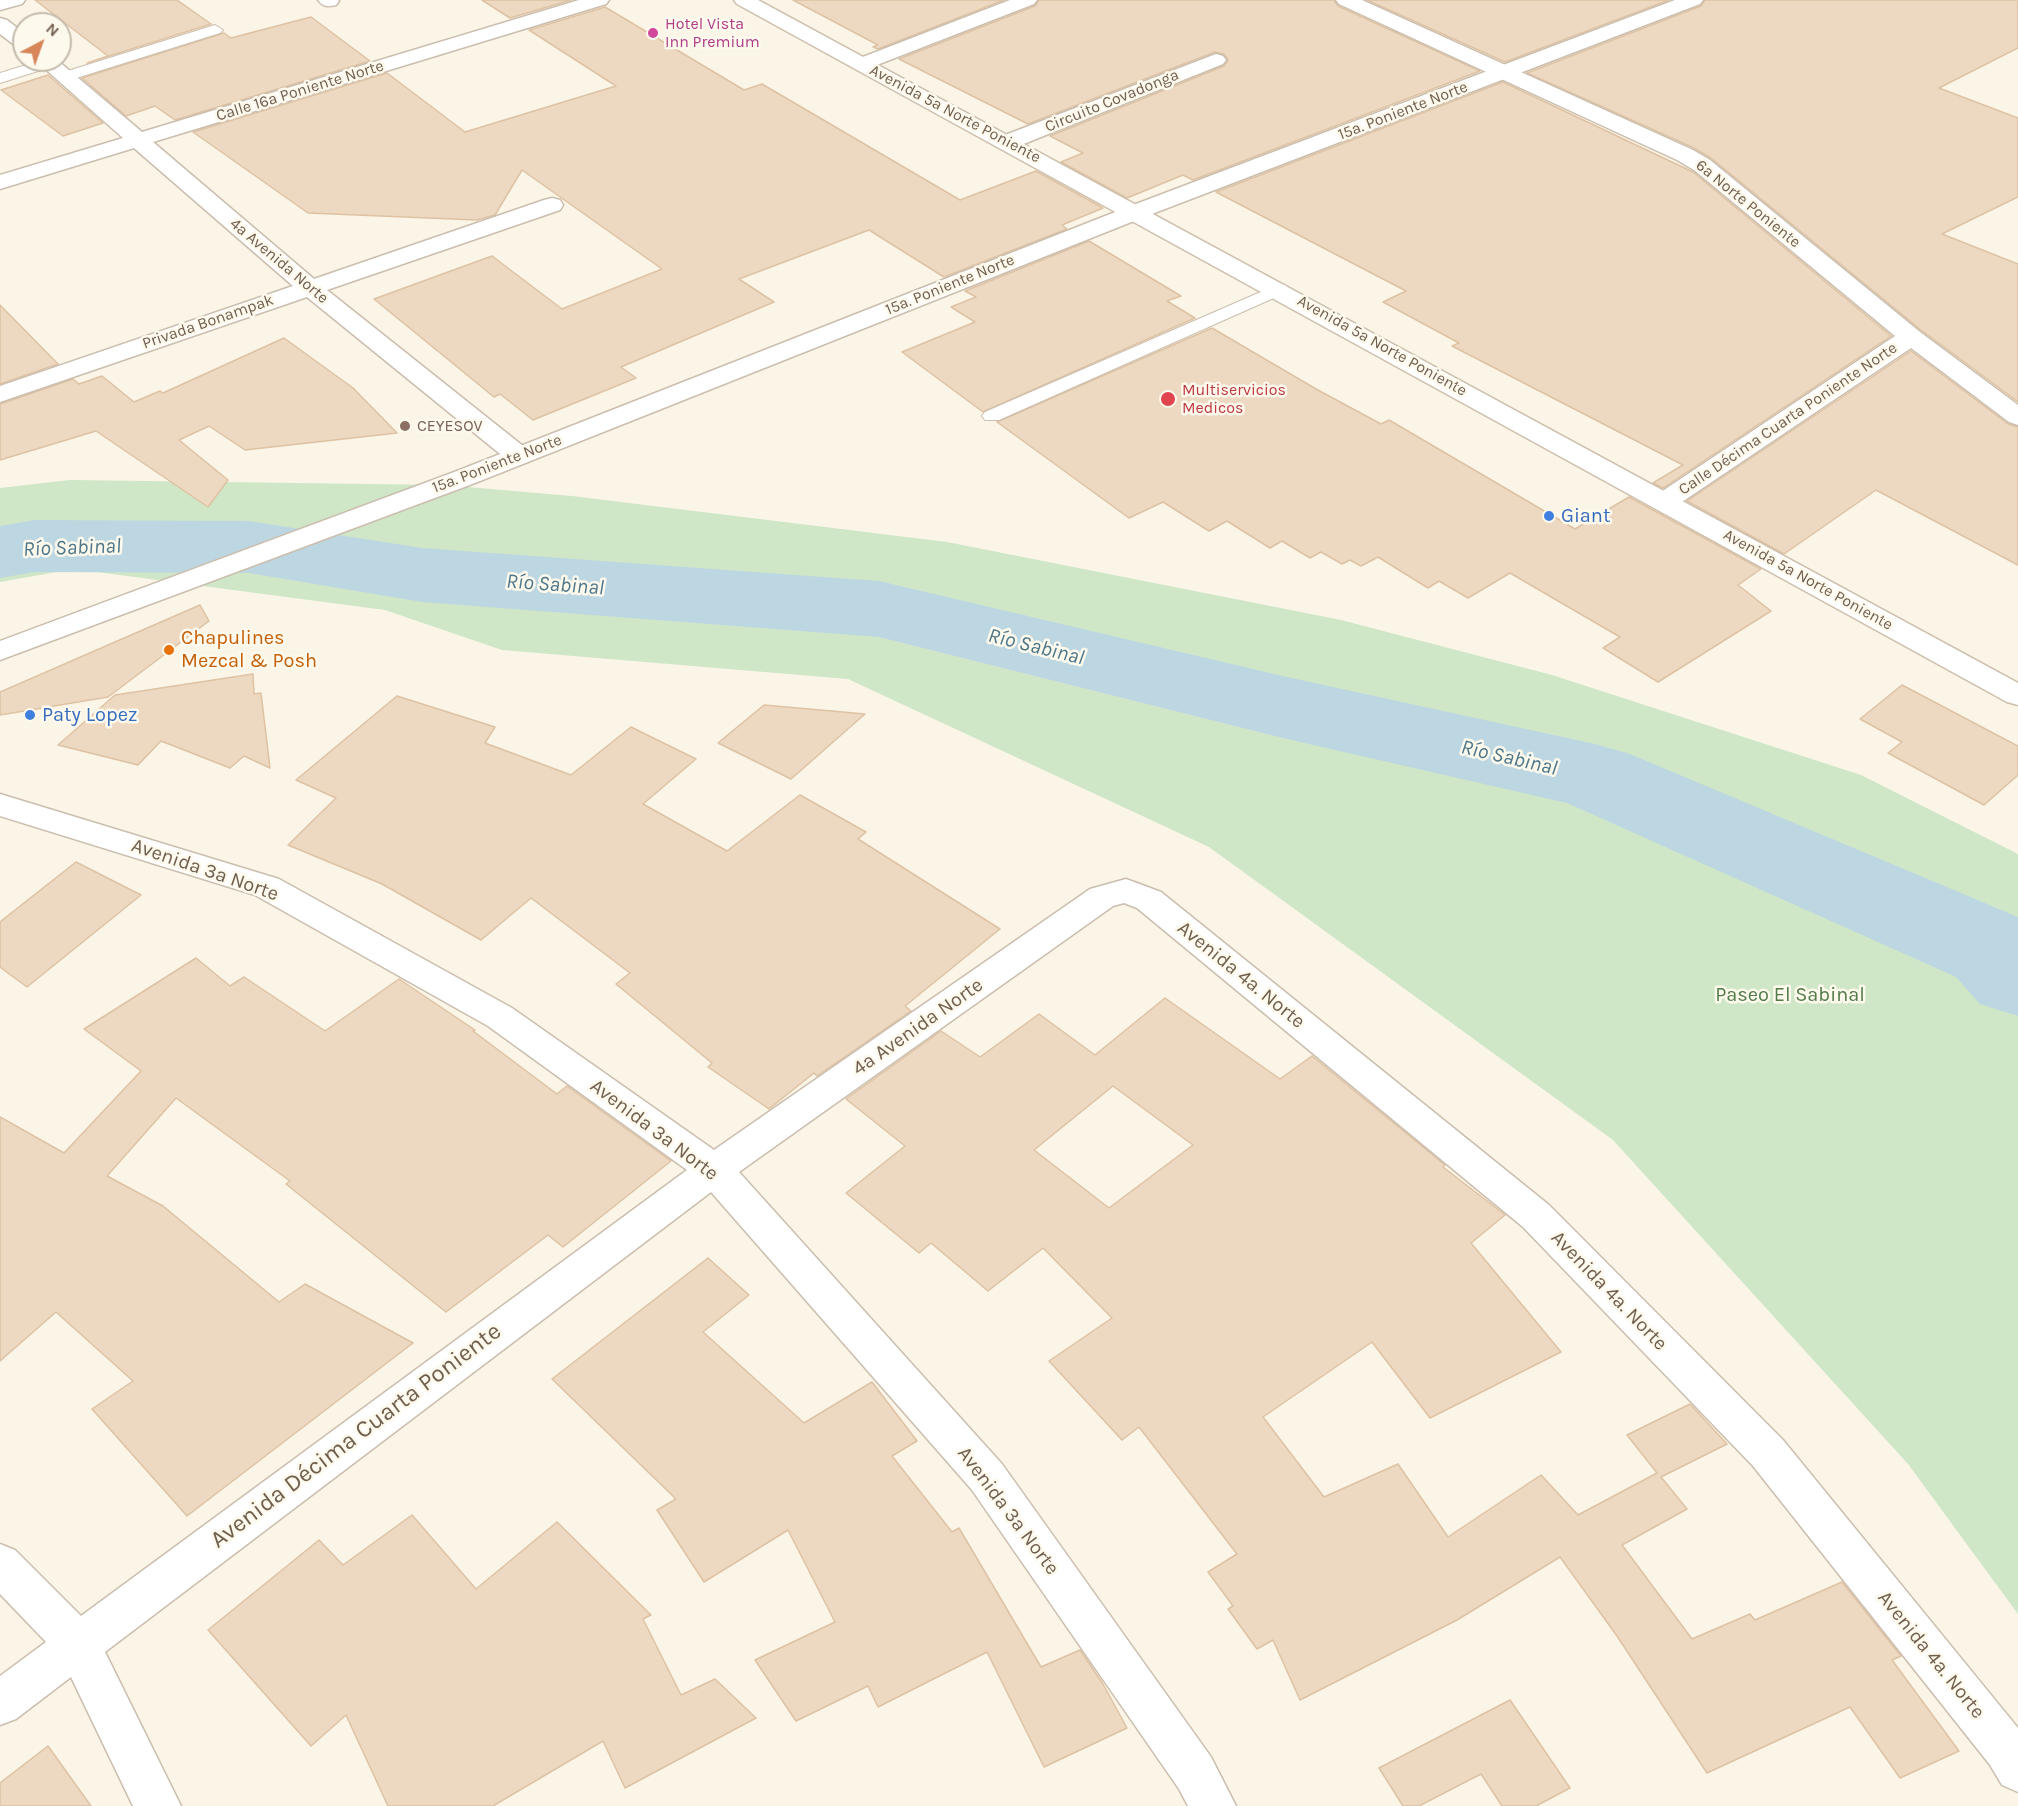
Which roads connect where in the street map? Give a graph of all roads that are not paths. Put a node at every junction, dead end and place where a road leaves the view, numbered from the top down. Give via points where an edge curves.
1 (15, 0) edge
2 (599, 0) edge
3 (744, 0) edge
4 (1027, 0) edge
5 (1346, 0) edge
6 (1693, 0) edge
7 (0, 4) edge
8 (0, 24) edge
9 (215, 30) dead end
10 (12, 34) edge
11 (1216, 60) dead end
12 (72, 62) edge
13 (862, 64) junction
14 (28, 72) edge
15 (58, 72) edge
16 (1506, 72) junction
17 (0, 78) edge
18 (137, 141) junction
19 (1008, 142) junction
20 (0, 182) edge
21 (552, 205) dead end
22 (1136, 212) junction
23 (309, 287) junction
24 (1279, 289) junction
25 (1911, 337) junction
26 (0, 394) edge
27 (992, 416) dead end
28 (2018, 417) edge
29 (519, 456) junction
30 (1664, 502) junction
31 (0, 651) edge
32 (2018, 695) edge
33 (0, 805) edge
34 (1126, 891) joint
35 (714, 1170) junction
36 (0, 1564) edge
37 (78, 1643) junction
38 (0, 1703) edge
39 (2018, 1768) edge
40 (158, 1806) edge
41 (1213, 1806) edge

1 - 7 street
2 - 18 street, Calle 16a Poniente Norte
3 - 13 street, Avenida 5a Norte Poniente
4 - 13 street
5 - 16 street, 6a Norte Poniente
6 - 16 street, 15a. Poniente Norte
8 - 10 street
9 - 12 lane
11 - 19 street, Circuito Covadonga
13 - 19 street, Avenida 5a Norte Poniente
14 - 17 lane
15 - 18 street, 4a Avenida Norte
16 - 22 street, 15a. Poniente Norte
16 - 25 street, 6a Norte Poniente via 1702,165
18 - 20 street, Calle 16a Poniente Norte
18 - 23 street, 4a Avenida Norte
19 - 22 street, Avenida 5a Norte Poniente
21 - 23 street, Privada Bonampak
22 - 24 street, Avenida 5a Norte Poniente
22 - 29 street, 15a. Poniente Norte
23 - 26 street, Privada Bonampak
23 - 29 street, 4a Avenida Norte
24 - 27 lane
24 - 30 street, Avenida 5a Norte Poniente
25 - 28 street, 6a Norte Poniente
25 - 30 street, Calle Décima Cuarta Poniente Norte
29 - 31 street, 15a. Poniente Norte
30 - 32 street, Avenida 5a Norte Poniente
33 - 35 street, Avenida 3a Norte via 267,887 500,1017
34 - 35 street, 4a Avenida Norte via 1102,897
34 - 39 street, Avenida 4a. Norte via 1149,900 1536,1216 1768,1453
35 - 37 street, Avenida Décima Cuarta Poniente
35 - 41 street, Avenida 3a Norte via 987,1477 1195,1773
36 - 37 street
37 - 38 street, Avenida Décima Cuarta Poniente
37 - 40 street

